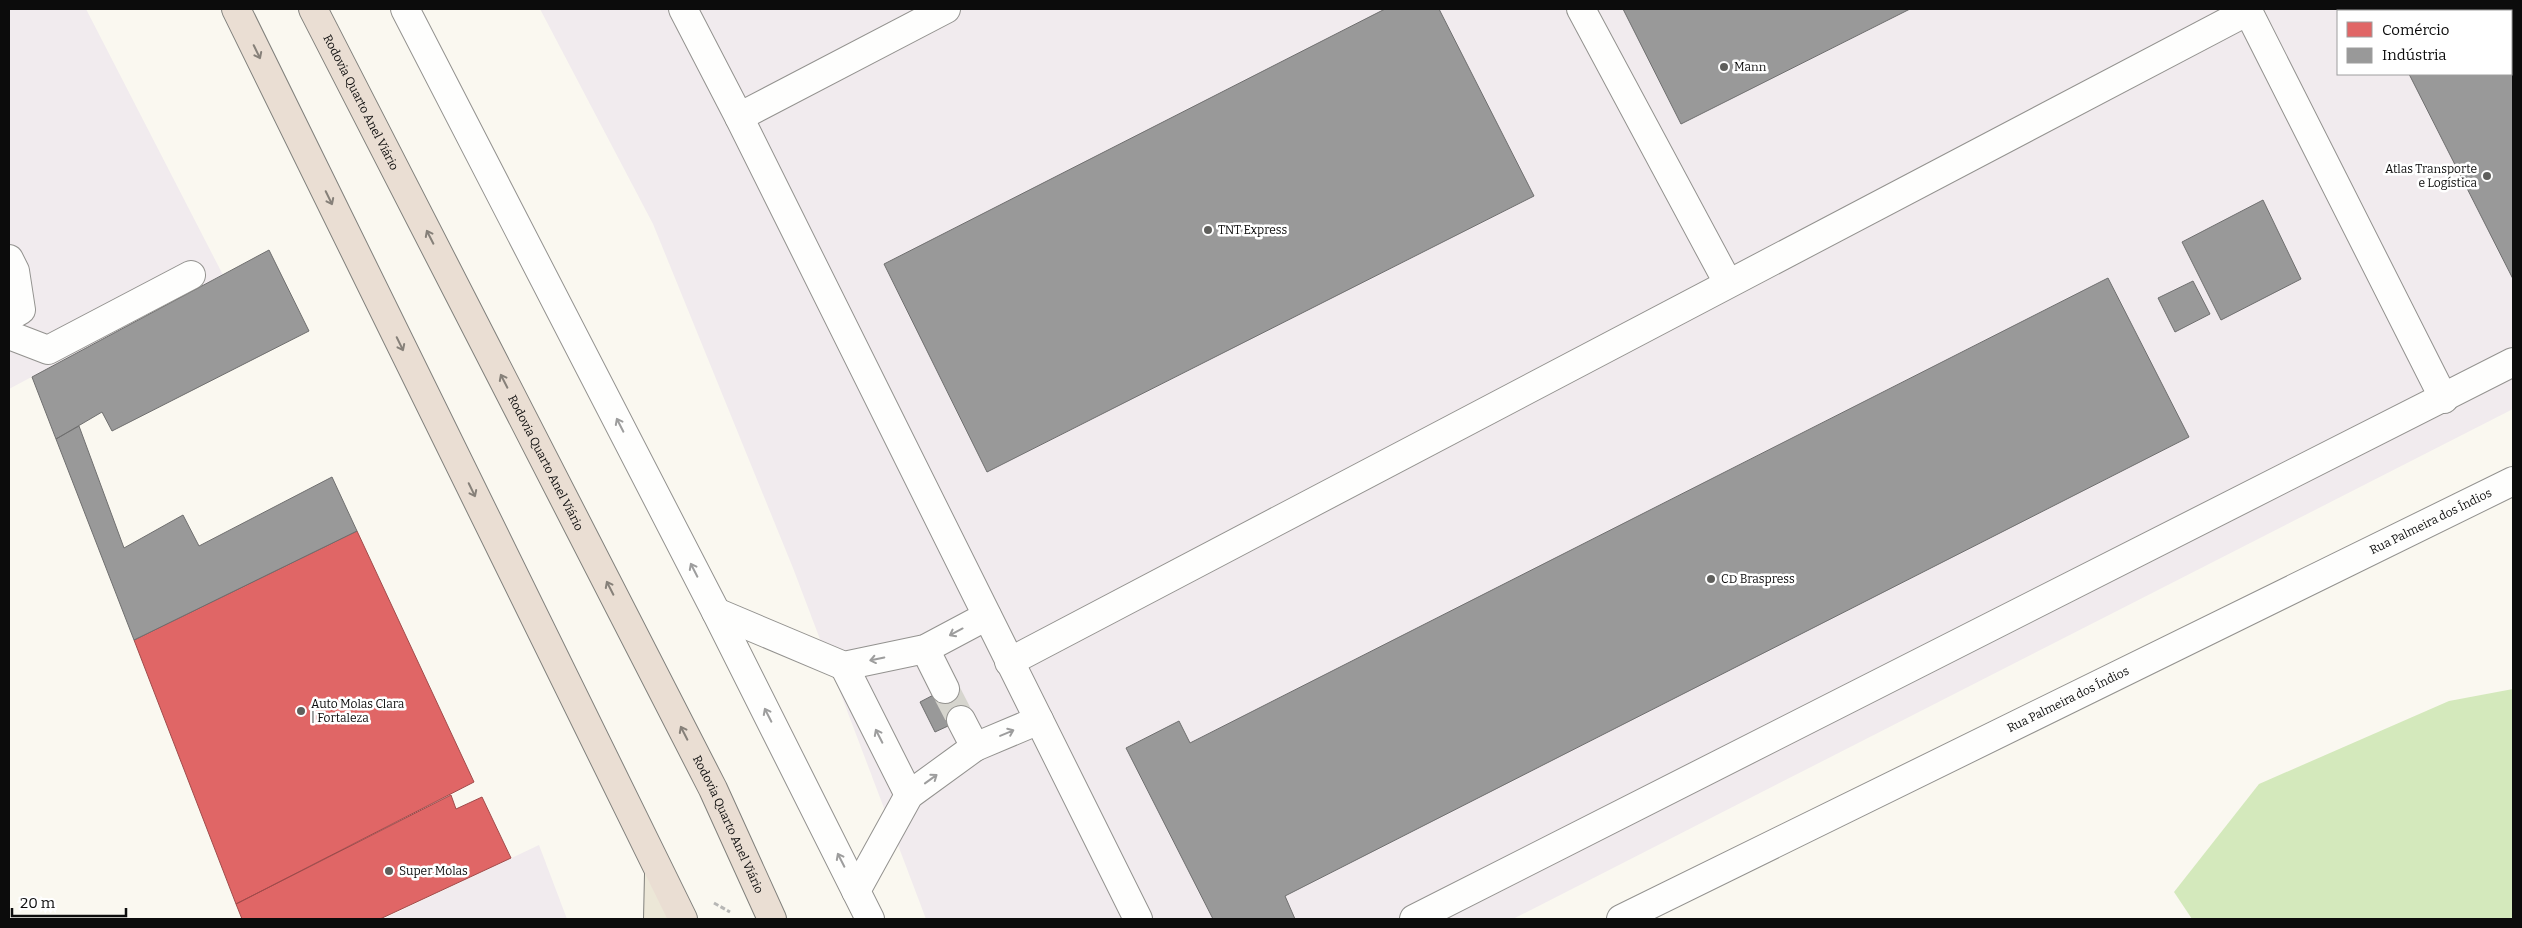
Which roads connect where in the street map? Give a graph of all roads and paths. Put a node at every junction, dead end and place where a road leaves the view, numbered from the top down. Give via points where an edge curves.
1 (236, 9) edge
2 (313, 9) edge
3 (405, 9) edge
4 (683, 9) edge
5 (946, 9) edge
6 (1581, 9) edge
7 (2248, 10) edge
8 (739, 117) junction
9 (9, 259) edge
10 (191, 275) dead end
11 (1728, 283) junction
12 (9, 317) edge
13 (9, 335) edge
14 (2513, 362) edge
15 (2444, 399) junction
16 (2513, 481) edge
17 (716, 612) junction
18 (987, 616) junction
19 (925, 649) junction
20 (1008, 662) junction
21 (844, 666) junction
22 (945, 689) tunnel mouth
23 (960, 720) tunnel mouth
24 (1039, 720) junction
25 (975, 747) junction
26 (909, 795) junction
27 (659, 874) junction
28 (856, 891) junction
29 (658, 919) edge
30 (683, 919) edge
31 (772, 919) edge
32 (870, 919) edge
33 (1138, 919) edge
34 (1414, 919) edge
35 (1621, 919) edge

1 -> 27 highway
31 -> 2 highway, Rodovia Quarto Anel Viário via 713,788
17 -> 3 street
4 - 8 street
5 - 8 street
6 - 11 street
7 - 11 street
7 - 15 street
8 - 18 street
9 - 12 street via 15,271 21,310
10 - 13 street via 48,350
11 - 20 street
14 - 15 street
15 - 34 street
16 - 35 street, Rua Palmeira dos Índios
17 - 21 street
28 -> 17 street
18 -> 19 street
18 - 20 street
19 -> 21 street
19 - 22 street
20 - 24 street
26 -> 21 street
23 - 25 street
25 -> 24 street
24 - 33 street
26 -> 25 street
26 - 28 street
27 - 29 main road
27 - 30 highway
28 - 32 street

